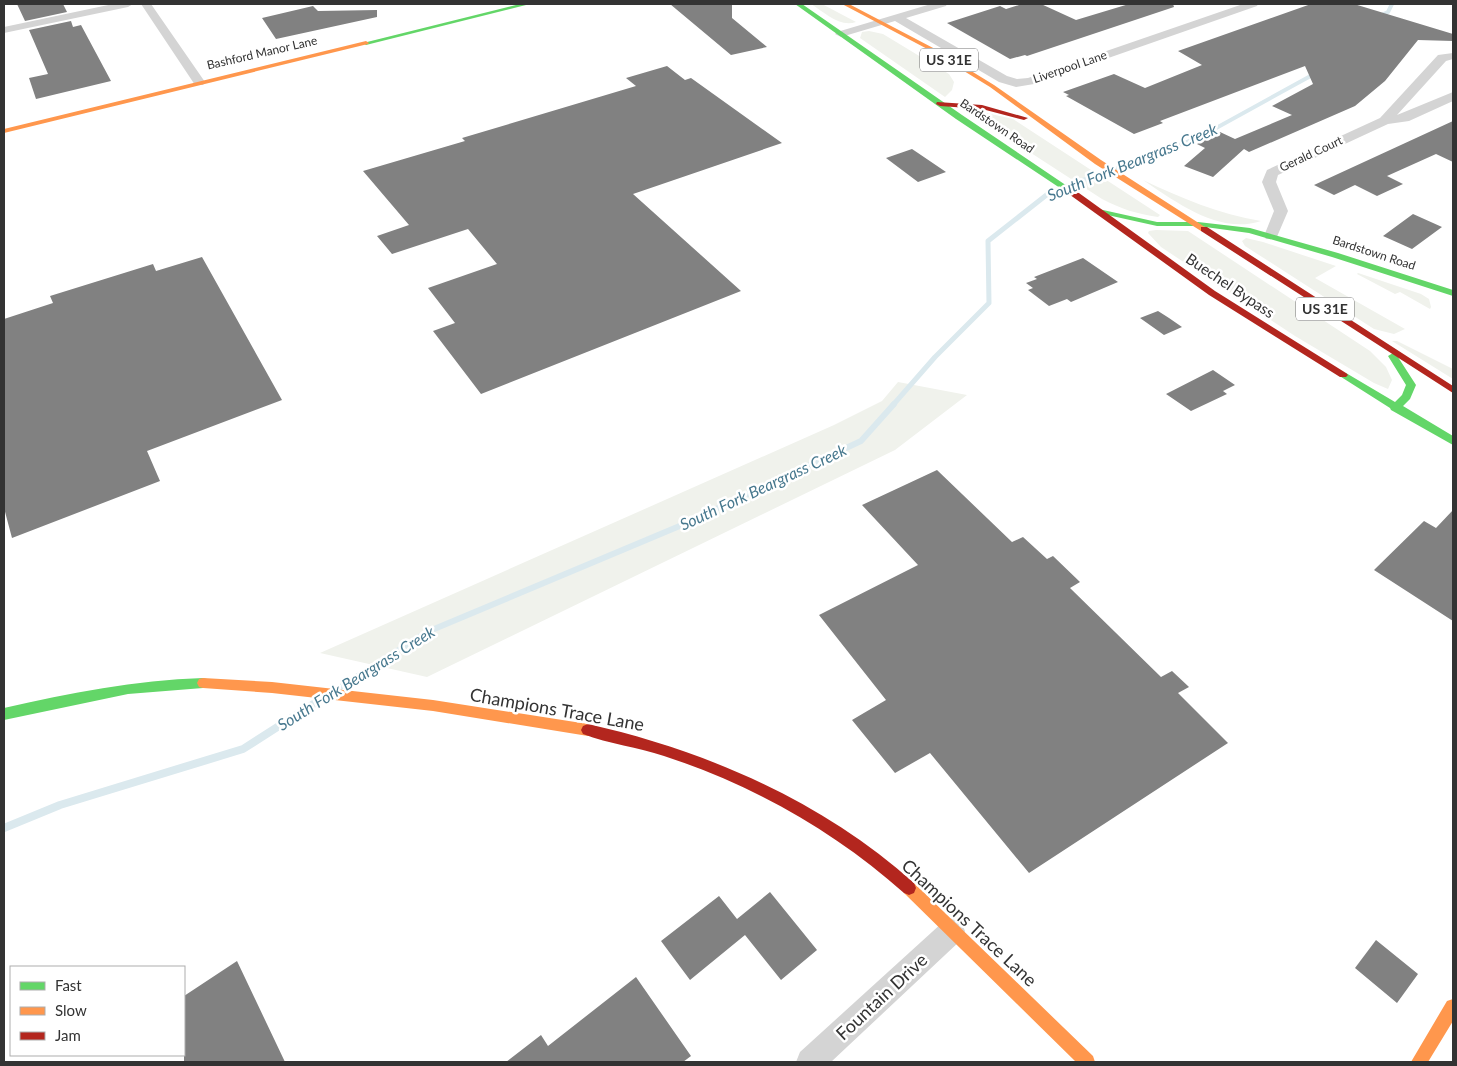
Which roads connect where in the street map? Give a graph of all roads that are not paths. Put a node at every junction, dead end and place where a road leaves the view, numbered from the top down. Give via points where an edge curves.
1 (128, 4) edge
2 (146, 4) edge
3 (527, 4) edge
4 (798, 4) edge
5 (845, 4) edge
6 (942, 4) edge
7 (1253, 4) edge
8 (896, 17) junction
9 (880, 22) junction
10 (4, 30) edge
11 (841, 34) junction
12 (1453, 56) edge
13 (956, 64) junction
14 (199, 82) junction
15 (962, 82) dead end
16 (959, 94) dead end
17 (1453, 96) edge
18 (940, 104) junction
19 (1385, 121) junction
20 (1047, 126) junction
21 (4, 131) edge
22 (1097, 210) junction
23 (1198, 224) junction
24 (1271, 236) junction
25 (1453, 293) edge
26 (1388, 350) junction
27 (1453, 390) edge
28 (1416, 405) dead end
29 (1395, 408) junction
30 (1453, 441) edge
31 (4, 714) edge
32 (952, 931) junction
33 (1453, 1006) edge
34 (810, 1062) edge
35 (1087, 1062) edge
36 (1419, 1062) edge

1 - 10 street
2 - 14 street
3 - 14 main road, Bashford Manor Lane
4 - 11 main road, Bardstown Road / US 31E
5 - 9 main road, Bardstown Road / US 31E
6 - 8 street
7 - 8 street, Liverpool Lane via 1030,81 1016,83
8 - 9 street
9 - 11 street
9 - 13 main road, Bardstown Road / US 31E
11 - 18 main road, Bardstown Road / US 31E
12 - 19 street, Gerald Court via 1442,58
13 - 15 main road
13 - 20 main road, Bardstown Road / US 31E
14 - 21 main road, Bashford Manor Lane
16 - 18 main road via 953,100
17 - 19 street, Gerald Court via 1404,118
18 - 20 main road via 980,105
18 - 22 main road, Bardstown Road / US 31E
19 - 24 street, Gerald Court via 1272,173 1269,182 1281,211
20 - 23 main road, Bardstown Road / US 31E
22 - 23 main road, Bardstown Road via 1157,224
22 - 29 main road, Buechel Bypass / US 31E via 1212,293
23 - 24 main road, Bardstown Road
23 - 26 main road, US 31E
24 - 25 main road, Bardstown Road
26 - 27 main road, US 31E
26 - 29 main road via 1411,385 1406,397
28 - 29 main road
29 - 30 main road, Buechel Bypass / US 31E
31 - 32 main road, Champions Trace Lane via 64,700 180,683 242,685 527,718 620,736 699,760 776,794 841,835 908,886
32 - 34 street, Fountain Drive
32 - 35 main road, Champions Trace Lane
33 - 36 main road

